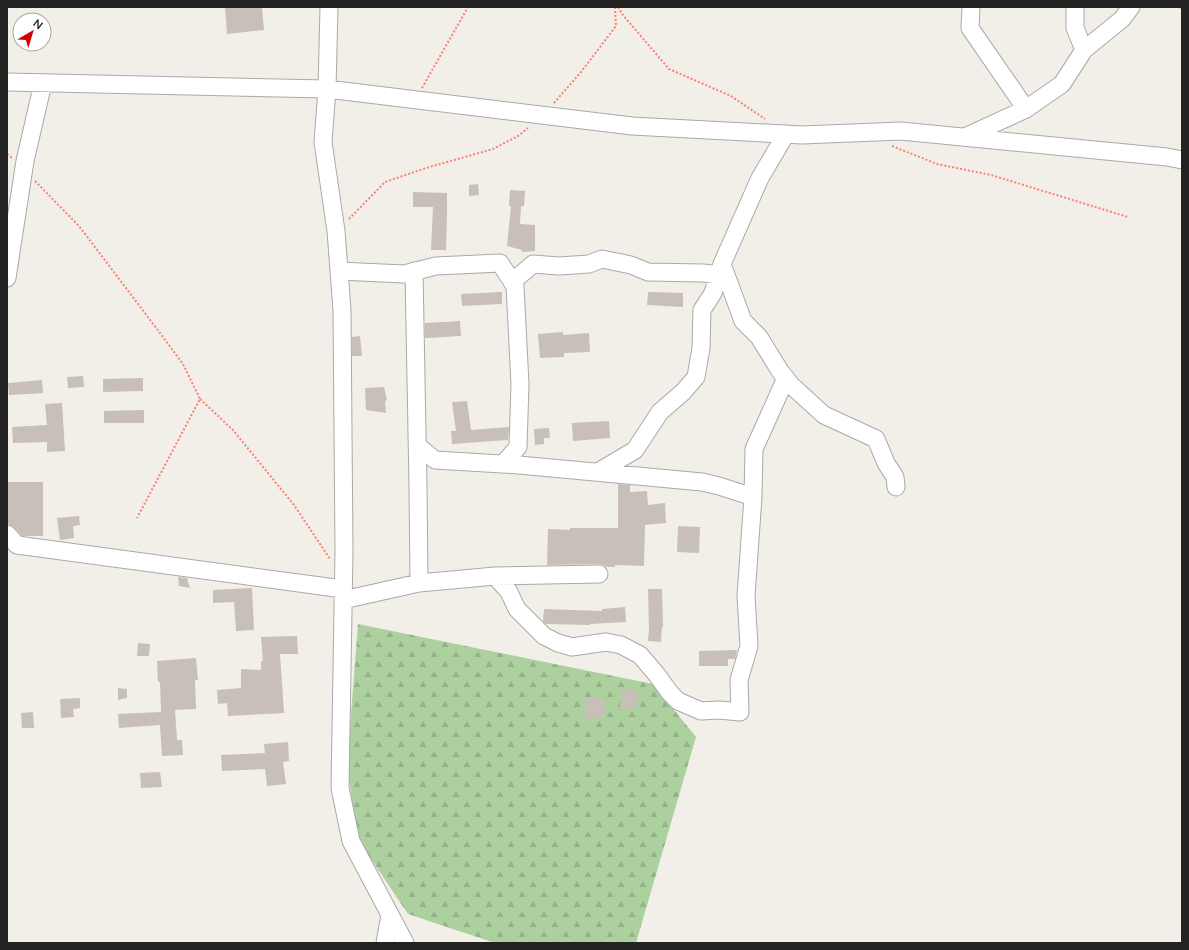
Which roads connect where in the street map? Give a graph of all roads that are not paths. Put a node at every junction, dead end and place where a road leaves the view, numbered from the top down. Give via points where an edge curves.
1 (329, 7) edge
2 (972, 7) edge
3 (1075, 7) edge
4 (1131, 7) edge
5 (1084, 50) junction
6 (7, 82) edge
7 (44, 83) junction
8 (327, 90) junction
9 (1026, 109) junction
10 (786, 134) junction
11 (964, 137) junction
12 (1182, 160) edge
13 (720, 270) junction
14 (339, 271) junction
15 (414, 271) junction
16 (7, 278) edge
17 (512, 282) junction
18 (786, 378) junction
19 (418, 446) junction
20 (503, 464) junction
21 (598, 472) junction
22 (896, 487) dead end
23 (753, 497) junction
24 (7, 534) edge
25 (599, 574) dead end
26 (495, 576) junction
27 (419, 583) junction
28 (343, 594) junction
29 (390, 916) junction
30 (385, 943) edge
31 (405, 943) edge

1 - 8 street
2 - 9 street via 970,28
3 - 5 street via 1075,28
4 - 5 street via 1122,19
5 - 9 street via 1062,84
6 - 7 street
7 - 8 street
7 - 16 street via 25,161
8 - 10 street via 632,126
8 - 14 street via 323,142
9 - 11 street
10 - 11 street via 901,131
10 - 13 street via 760,178
11 - 12 street
13 - 17 street via 648,272 630,264 602,260 589,264 559,266 533,264
13 - 18 street via 743,321 758,337
13 - 21 street via 713,293 702,310 701,348 696,377 660,412 635,450
14 - 15 street via 404,274
14 - 28 street via 342,310
15 - 17 street via 436,266 500,263
15 - 19 street
17 - 20 street via 520,384 518,447
18 - 22 street via 824,415 876,439 895,476
18 - 23 street via 754,449
19 - 20 street via 434,460
19 - 27 street
20 - 21 street
21 - 23 street via 702,482
23 - 26 street via 746,596 749,646 739,680 740,712 701,711 678,702 640,655 621,645 606,642 572,647 544,636 517,609 509,592
24 - 28 street via 17,545
25 - 26 street
26 - 27 street
27 - 28 street
28 - 29 street via 340,788 351,841
29 - 30 street
29 - 31 street

